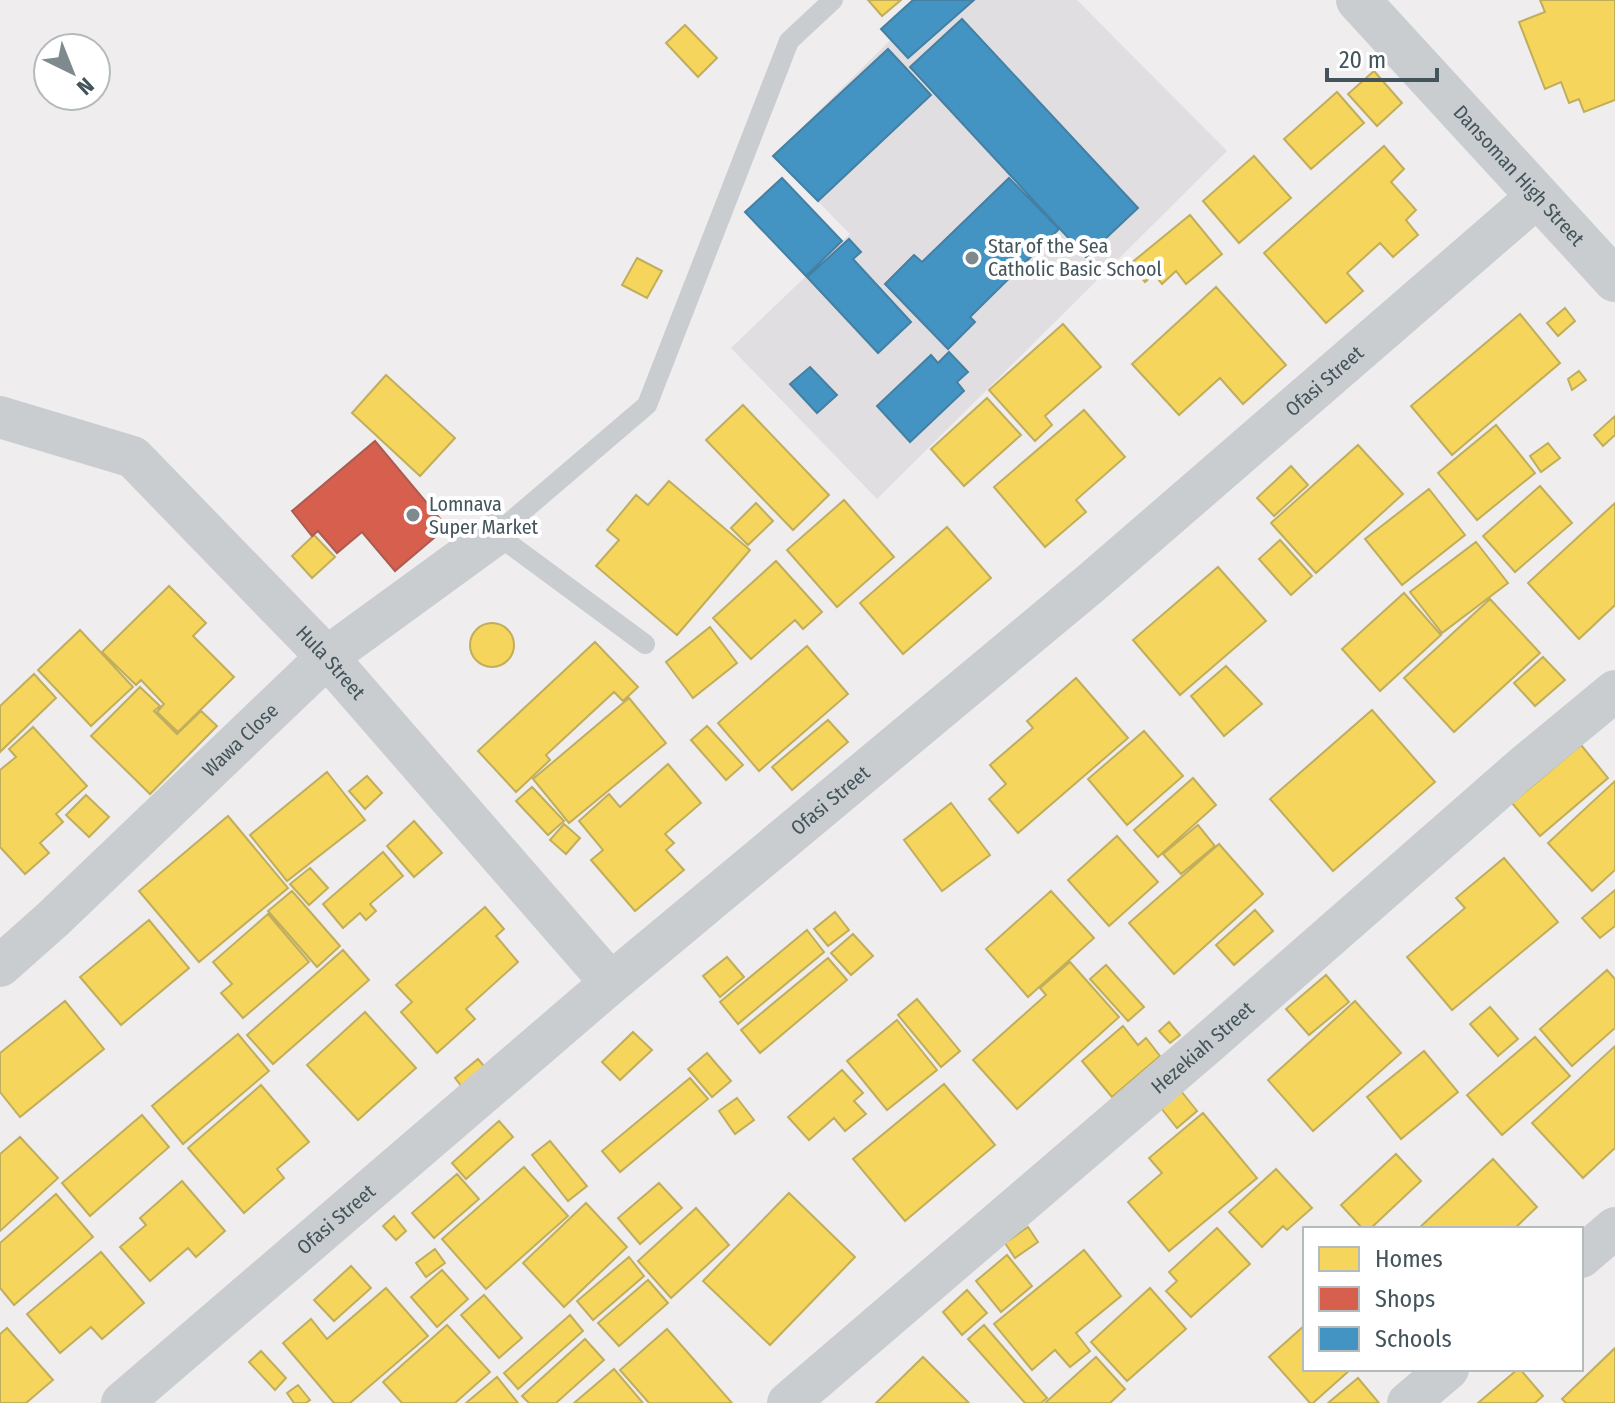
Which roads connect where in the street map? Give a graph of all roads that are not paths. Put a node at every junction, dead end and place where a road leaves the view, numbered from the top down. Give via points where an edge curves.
1 (833, 0) edge
2 (1361, 1) edge
3 (1538, 196) junction
4 (1615, 280) edge
5 (0, 417) edge
6 (496, 534) junction
7 (645, 644) dead end
8 (327, 657) junction
9 (1615, 691) edge
10 (0, 966) edge
11 (611, 983) junction
12 (1615, 1228) edge
13 (1583, 1255) edge
14 (1446, 1371) edge
15 (122, 1403) edge
16 (788, 1403) edge
17 (1408, 1403) edge

1 - 6 lane via 789,41 647,405
2 - 3 street, Dansoman High Street
3 - 4 street, Dansoman High Street
3 - 11 street, Ofasi Street via 1091,583
5 - 8 street, Hula Street via 133,457
6 - 7 lane
6 - 8 street, Wawa Close
8 - 10 street, Wawa Close
8 - 11 street, Hula Street
9 - 16 street, Hezekiah Street
11 - 15 street, Ofasi Street
12 - 13 street
14 - 17 street

